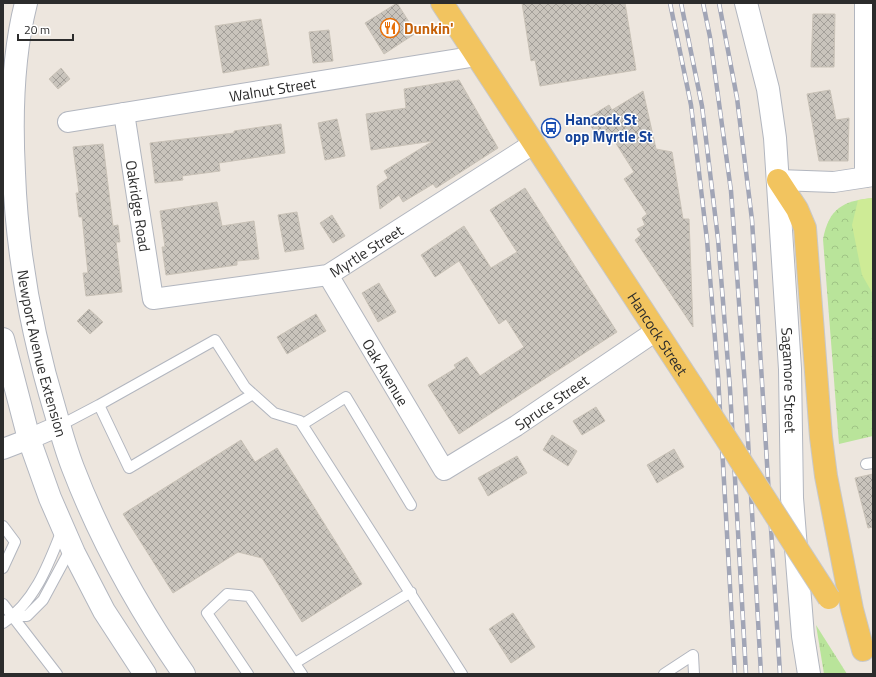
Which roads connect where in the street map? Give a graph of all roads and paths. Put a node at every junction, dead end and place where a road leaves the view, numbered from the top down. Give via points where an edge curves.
1 (26, 3) edge
2 (442, 3) edge
3 (746, 3) edge
4 (865, 3) edge
5 (477, 56) junction
6 (124, 113) junction
7 (68, 122) dead end
8 (533, 144) junction
9 (869, 176) edge
10 (778, 180) junction
11 (328, 275) junction
12 (153, 299) joint
13 (656, 332) junction
14 (3, 339) edge
15 (253, 394) junction
16 (99, 405) junction
17 (303, 424) junction
18 (59, 426) junction
19 (29, 440) junction
20 (3, 449) edge
21 (444, 470) joint
22 (411, 505) dead end
23 (3, 526) edge
24 (63, 526) junction
25 (72, 546) junction
26 (3, 568) edge
27 (410, 592) junction
28 (3, 604) edge
29 (13, 616) junction
30 (3, 623) edge
31 (870, 653) edge
32 (295, 663) junction
33 (57, 674) edge
34 (145, 674) edge
35 (184, 674) edge
36 (248, 674) edge
37 (302, 674) edge
38 (462, 674) edge
39 (664, 674) edge
40 (694, 674) edge
41 (809, 674) edge

1 - 18 main road, Newport Avenue Extension via 14,78 14,195 32,323
2 - 5 main road, Hancock Street
3 - 10 main road, Sagamore Street via 768,89
4 - 9 street
5 - 6 street, Walnut Street
5 - 8 main road, Hancock Street
6 - 7 street, Walnut Street
6 - 12 street, Oakridge Road
8 - 11 street, Myrtle Street
8 - 13 main road, Hancock Street
9 - 10 street via 834,182
10 - 31 main road via 797,209 805,228 826,476 852,609
10 - 41 main road, Sagamore Street via 790,369 792,498 803,636
11 - 12 street, Myrtle Street
11 - 21 street, Oak Avenue
13 - 21 street, Spruce Street via 516,426
13 - 31 main road, Hancock Street, bridge via 829,598
14 - 19 main road
15 - 16 lane via 245,387 215,340
15 - 16 lane via 129,468
15 - 17 lane via 274,413
16 - 18 lane
17 - 22 lane via 346,397
17 - 27 lane
18 - 19 street
18 - 35 main road, Newport Avenue Extension via 97,525 123,578 158,637
19 - 20 street
19 - 24 main road
23 - 26 lane via 15,542
24 - 25 main road
24 - 29 lane via 45,573
25 - 29 lane via 43,600 27,616
25 - 34 main road via 104,610
27 - 32 lane
27 - 38 lane
28 - 29 lane
29 - 30 lane
29 - 33 lane
32 - 36 lane via 249,596 227,594 207,613
32 - 37 lane
39 - 40 lane via 692,655

